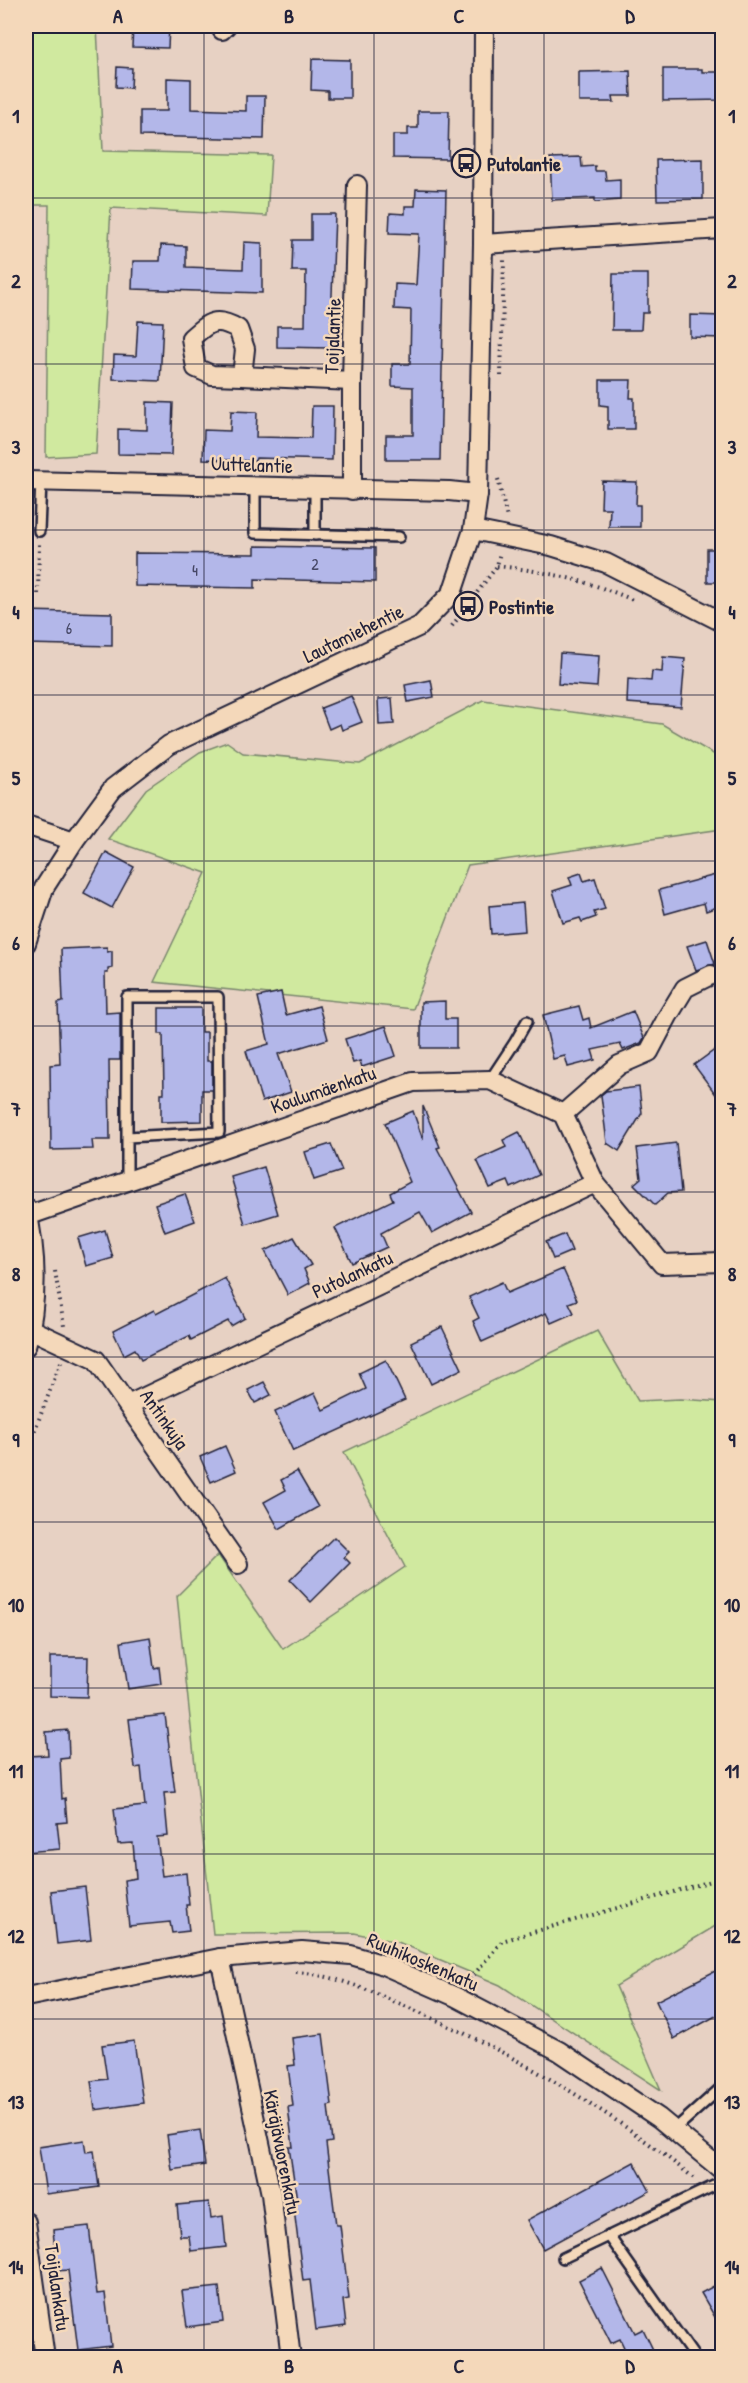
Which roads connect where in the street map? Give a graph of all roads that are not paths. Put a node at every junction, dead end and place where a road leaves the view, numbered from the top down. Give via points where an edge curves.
1 (484, 26) edge
2 (357, 185) dead end
3 (723, 229) edge
4 (483, 244) junction
5 (243, 376) dead end
6 (352, 381) junction
7 (33, 481) edge
8 (255, 487) junction
9 (315, 489) junction
10 (352, 490) junction
11 (478, 494) junction
12 (473, 530) junction
13 (39, 531) road end
14 (315, 535) junction
15 (399, 537) dead end
16 (723, 622) edge
17 (27, 827) edge
18 (74, 841) junction
19 (26, 943) edge
20 (711, 975) dead end
21 (526, 1020) dead end
22 (490, 1080) junction
23 (563, 1114) junction
24 (127, 1137) junction
25 (127, 1180) junction
26 (595, 1183) junction
27 (26, 1212) edge
28 (723, 1262) edge
29 (28, 1337) edge
30 (128, 1406) junction
31 (238, 1564) dead end
32 (220, 1958) junction
33 (26, 1997) edge
34 (723, 2087) edge
35 (674, 2130) junction
36 (723, 2170) edge
37 (723, 2182) edge
38 (26, 2222) edge
39 (609, 2236) junction
40 (563, 2258) dead end
41 (45, 2358) edge
42 (291, 2358) edge
43 (695, 2358) edge

1 - 4 street, Lautamiehentie
2 - 6 street, Toijalantie
3 - 4 street
4 - 11 street, Lautamiehentie
5 - 6 street
6 - 10 street, Toijalantie
7 - 8 street, Uuttelantie
7 - 13 lane
8 - 9 street, Uuttelantie
8 - 14 lane via 255,533
9 - 10 street, Uuttelantie
9 - 14 lane
10 - 11 street, Uuttelantie
11 - 12 street, Lautamiehentie
12 - 16 street via 551,546 606,563
12 - 18 street, Lautamiehentie via 452,593 420,626 170,746 113,788
14 - 15 lane
17 - 18 street
18 - 19 street, Lautamiehentie via 44,888
20 - 23 street via 686,988 649,1052 620,1065
21 - 22 lane
22 - 23 street, Koulumäenkatu
22 - 25 street, Koulumäenkatu via 413,1082
23 - 26 street
24 - 24 lane via 127,997 218,997 219,1132
24 - 25 lane
25 - 27 street, Koulumäenkatu
26 - 28 street via 662,1264
26 - 30 street, Putolankatu
27 - 29 street via 35,1280
29 - 30 street, Antinkuja via 96,1360
30 - 31 street, Antinkuja
32 - 33 street, Ruuhikoskenkatu
32 - 35 street, Ruuhikoskenkatu via 302,1951 351,1955 381,1964 456,1997 559,2051
32 - 42 street, Käräjävuorenkatu via 271,2194
34 - 35 lane
35 - 36 street, Ruuhikoskenkatu
37 - 39 lane
38 - 41 street, Toijalankatu
39 - 40 lane
39 - 43 lane

